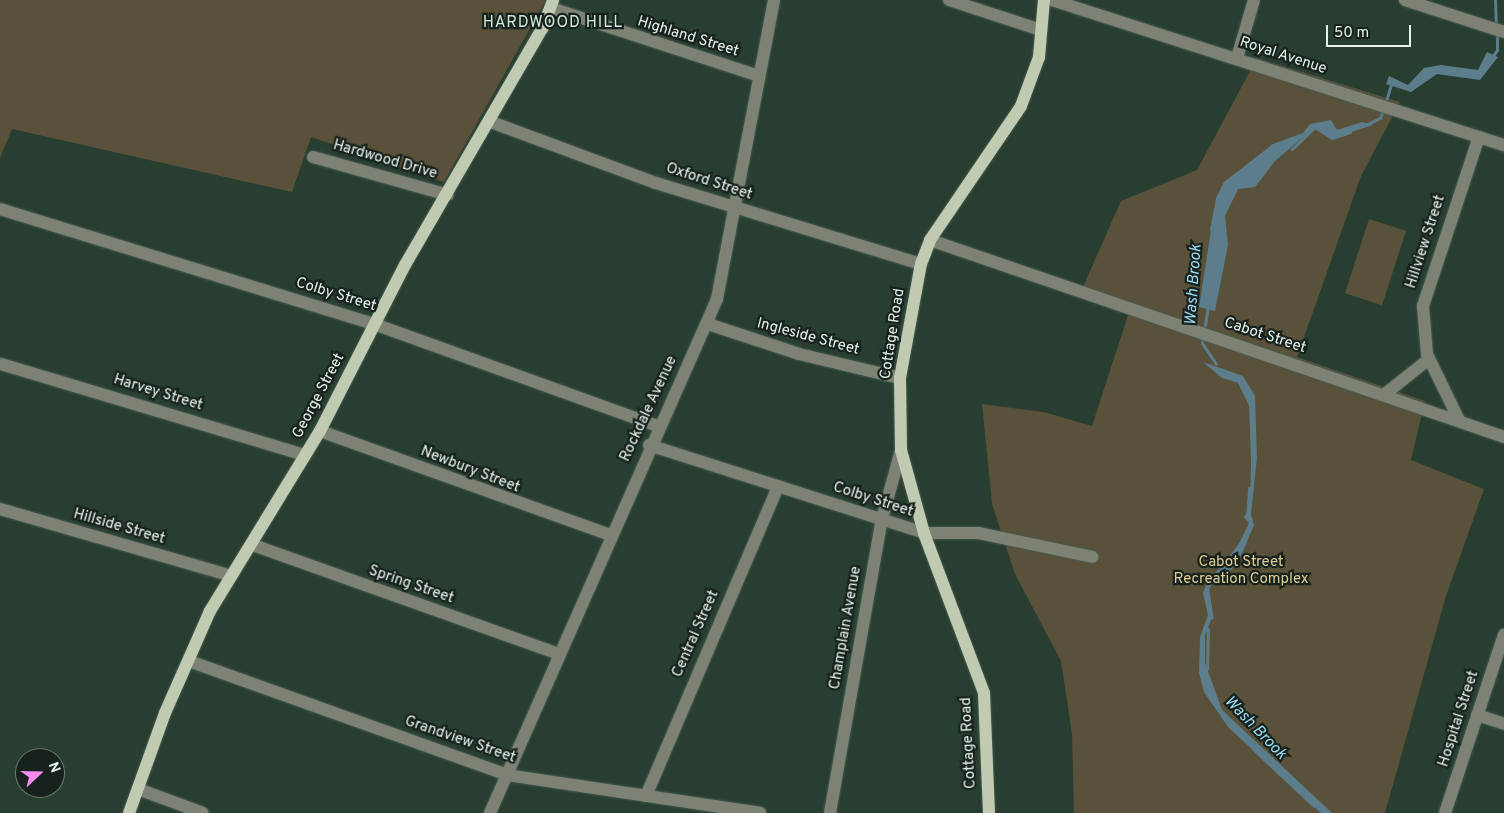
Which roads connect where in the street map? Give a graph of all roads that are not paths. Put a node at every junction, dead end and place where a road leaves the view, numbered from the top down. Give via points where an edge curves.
1 (774, 0) edge
2 (949, 0) edge
3 (1044, 0) edge
4 (1052, 0) edge
5 (1254, 0) edge
6 (1405, 0) edge
7 (552, 4) edge
8 (1041, 30) junction
9 (1504, 32) edge
10 (1237, 58) junction
11 (759, 76) junction
12 (491, 122) junction
13 (1479, 137) junction
14 (1504, 145) edge
15 (313, 157) dead end
16 (448, 194) junction
17 (735, 208) junction
18 (0, 209) edge
19 (930, 240) junction
20 (921, 264) junction
21 (374, 324) junction
22 (708, 324) junction
23 (1429, 359) junction
24 (1, 364) edge
25 (900, 378) junction
26 (1385, 394) junction
27 (1458, 420) junction
28 (657, 426) junction
29 (320, 431) junction
30 (1504, 437) edge
31 (649, 445) junction
32 (901, 450) junction
33 (305, 455) junction
34 (778, 486) junction
35 (0, 509) edge
36 (882, 519) junction
37 (924, 533) junction
38 (610, 535) junction
39 (253, 545) junction
40 (1093, 556) dead end
41 (229, 575) junction
42 (1504, 635) edge
43 (559, 654) junction
44 (189, 661) junction
45 (1477, 716) junction
46 (1504, 724) edge
47 (507, 775) junction
48 (138, 789) junction
49 (646, 796) junction
50 (129, 813) edge
51 (203, 813) edge
52 (490, 813) edge
53 (760, 813) edge
54 (830, 813) edge
55 (989, 813) edge
56 (1445, 813) edge

1 - 11 street, Rockdale Avenue
2 - 8 street
3 - 8 main road, Cottage Road
4 - 10 street, Royal Avenue
5 - 10 street
6 - 9 street
7 - 11 street, Highland Street
7 - 12 main road, George Street
8 - 19 main road, Cottage Road via 1039,57 1021,106
10 - 13 street, Royal Avenue
11 - 17 street, Rockdale Avenue
12 - 16 main road, George Street
12 - 17 street, Oxford Street
13 - 14 street, Royal Avenue
13 - 23 street, Hillview Street via 1425,293 1422,327
15 - 16 street, Hardwood Drive
16 - 21 main road, George Street
17 - 20 street, Oxford Street
17 - 22 street, Rockdale Avenue
18 - 21 street, Colby Street
19 - 20 main road, Cottage Road
19 - 26 street, Cabot Street
20 - 25 main road, Cottage Road
21 - 28 street, Colby Street
21 - 29 main road, George Street
22 - 25 street, Ingleside Street via 799,354
22 - 28 street, Rockdale Avenue
23 - 26 street
23 - 27 street, Hillview Street
24 - 33 street, Harvey Street
25 - 32 main road, Cottage Road
26 - 27 street, Cabot Street
27 - 30 street, Cabot Street
28 - 31 street, Rockdale Avenue
29 - 33 main road, George Street
29 - 38 street, Newbury Street
31 - 34 street, Colby Street
31 - 38 street, Rockdale Avenue
32 - 36 street, Champlain Avenue
32 - 37 main road, Cottage Road
33 - 39 main road, George Street
34 - 36 street, Colby Street
34 - 49 street, Central Street
35 - 41 street, Hillside Street
36 - 37 street, Colby Street
36 - 54 street, Champlain Avenue
37 - 40 street, Colby Street via 979,533
37 - 55 main road, Cottage Road via 984,693
38 - 43 street, Rockdale Avenue
39 - 41 main road, George Street
39 - 43 street, Spring Street
41 - 44 main road, George Street
42 - 45 street, Hospital Street
43 - 47 street, Rockdale Avenue
44 - 47 street, Grandview Street
44 - 48 main road, George Street
45 - 46 street
45 - 56 street, Hospital Street
47 - 49 street, Grandview Street
47 - 52 street, Rockdale Avenue
48 - 50 main road, George Street
48 - 51 street
49 - 53 street, Grandview Street

